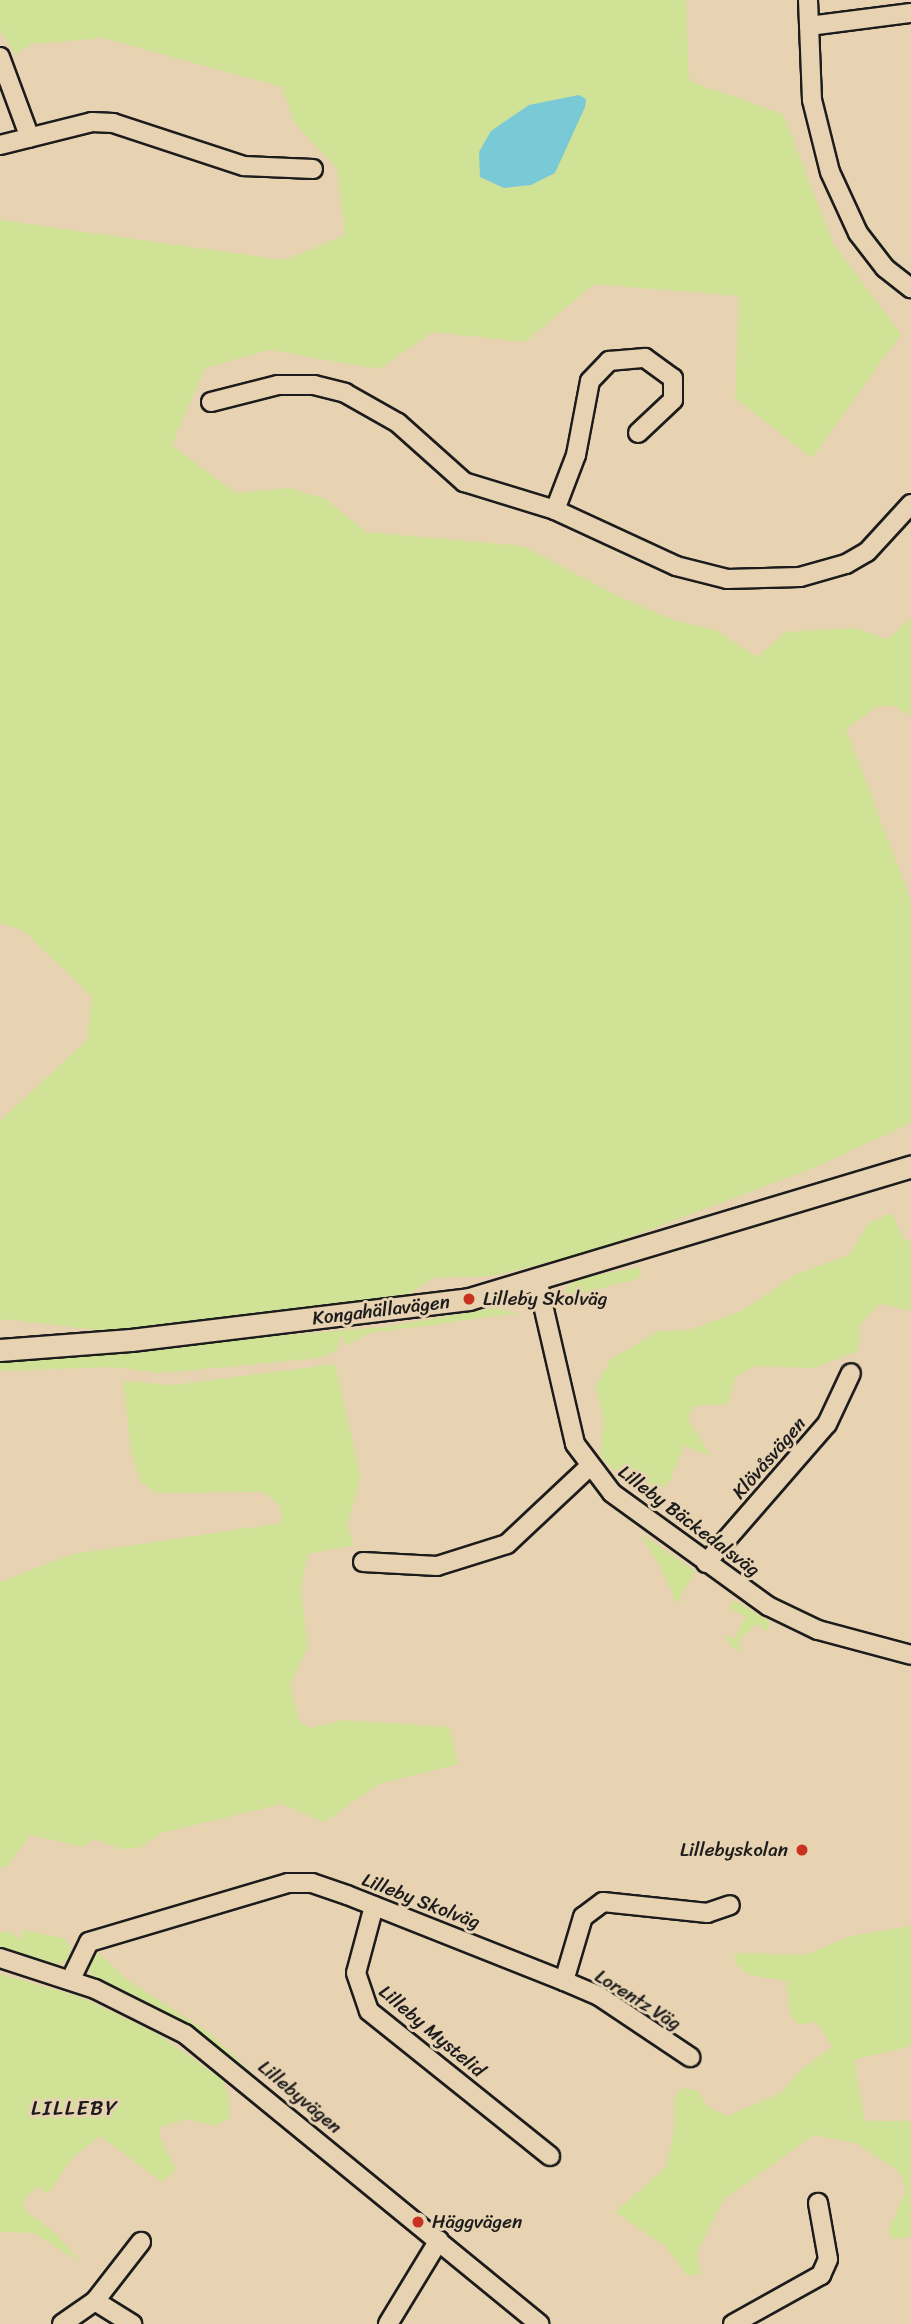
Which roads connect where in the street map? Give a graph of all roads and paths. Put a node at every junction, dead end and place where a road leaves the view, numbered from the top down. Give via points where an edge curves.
1 (808, 0) edge
2 (911, 13) edge
3 (809, 26) junction
4 (0, 57) edge
5 (30, 138) junction
6 (0, 145) edge
7 (313, 169) dead end
8 (911, 288) edge
9 (211, 402) dead end
10 (638, 433) dead end
11 (911, 504) edge
12 (555, 510) junction
13 (911, 1166) edge
14 (537, 1279) junction
15 (0, 1350) edge
16 (851, 1373) dead end
17 (589, 1467) junction
18 (363, 1562) dead end
19 (706, 1563) junction
20 (911, 1655) edge
21 (730, 1905) dead end
22 (374, 1906) junction
23 (0, 1958) edge
24 (71, 1979) junction
25 (564, 1981) junction
26 (690, 2057) dead end
27 (550, 2156) dead end
28 (818, 2203) dead end
29 (439, 2240) junction
30 (141, 2242) dead end
31 (94, 2301) junction
32 (62, 2324) edge
33 (132, 2324) edge
34 (388, 2324) edge
35 (539, 2324) edge
36 (733, 2324) edge

1 - 3 street
2 - 3 street
3 - 8 street via 815,124 838,195 869,247
4 - 5 street
5 - 6 street
5 - 7 street via 92,122 113,123 244,166
9 - 12 street via 278,385 314,385 345,393 398,423 464,482
10 - 12 street via 673,400 673,378 645,358 609,361 590,381 576,455
11 - 12 street via 867,552 846,564 800,577 727,579 676,566
13 - 14 street, Kongahällavägen
14 - 15 street, Kongahällavägen via 424,1307
14 - 17 street, Lilleby Bäckedalsväg via 575,1444
16 - 19 street, Klövåsvägen via 827,1424
17 - 18 street via 507,1544 437,1566
17 - 19 street, Lilleby Bäckedalsväg via 612,1493
19 - 20 street, Lilleby Bäckedalsväg via 798,1621
21 - 25 street via 707,1913 603,1902 583,1916
22 - 24 street, Lilleby Skolväg via 312,1883 288,1883 89,1941
22 - 25 street, Lilleby Skolväg
22 - 27 street, Lilleby Mystelid via 356,1973 360,1998
23 - 24 street, Lillebyvägen
24 - 29 street, Lillebyvägen via 194,2040
25 - 26 street, Lorentz Väg via 599,1996
28 - 36 street via 828,2259 821,2275
29 - 34 street
29 - 35 street, Lillebyvägen
30 - 31 street
31 - 32 street
31 - 33 street

